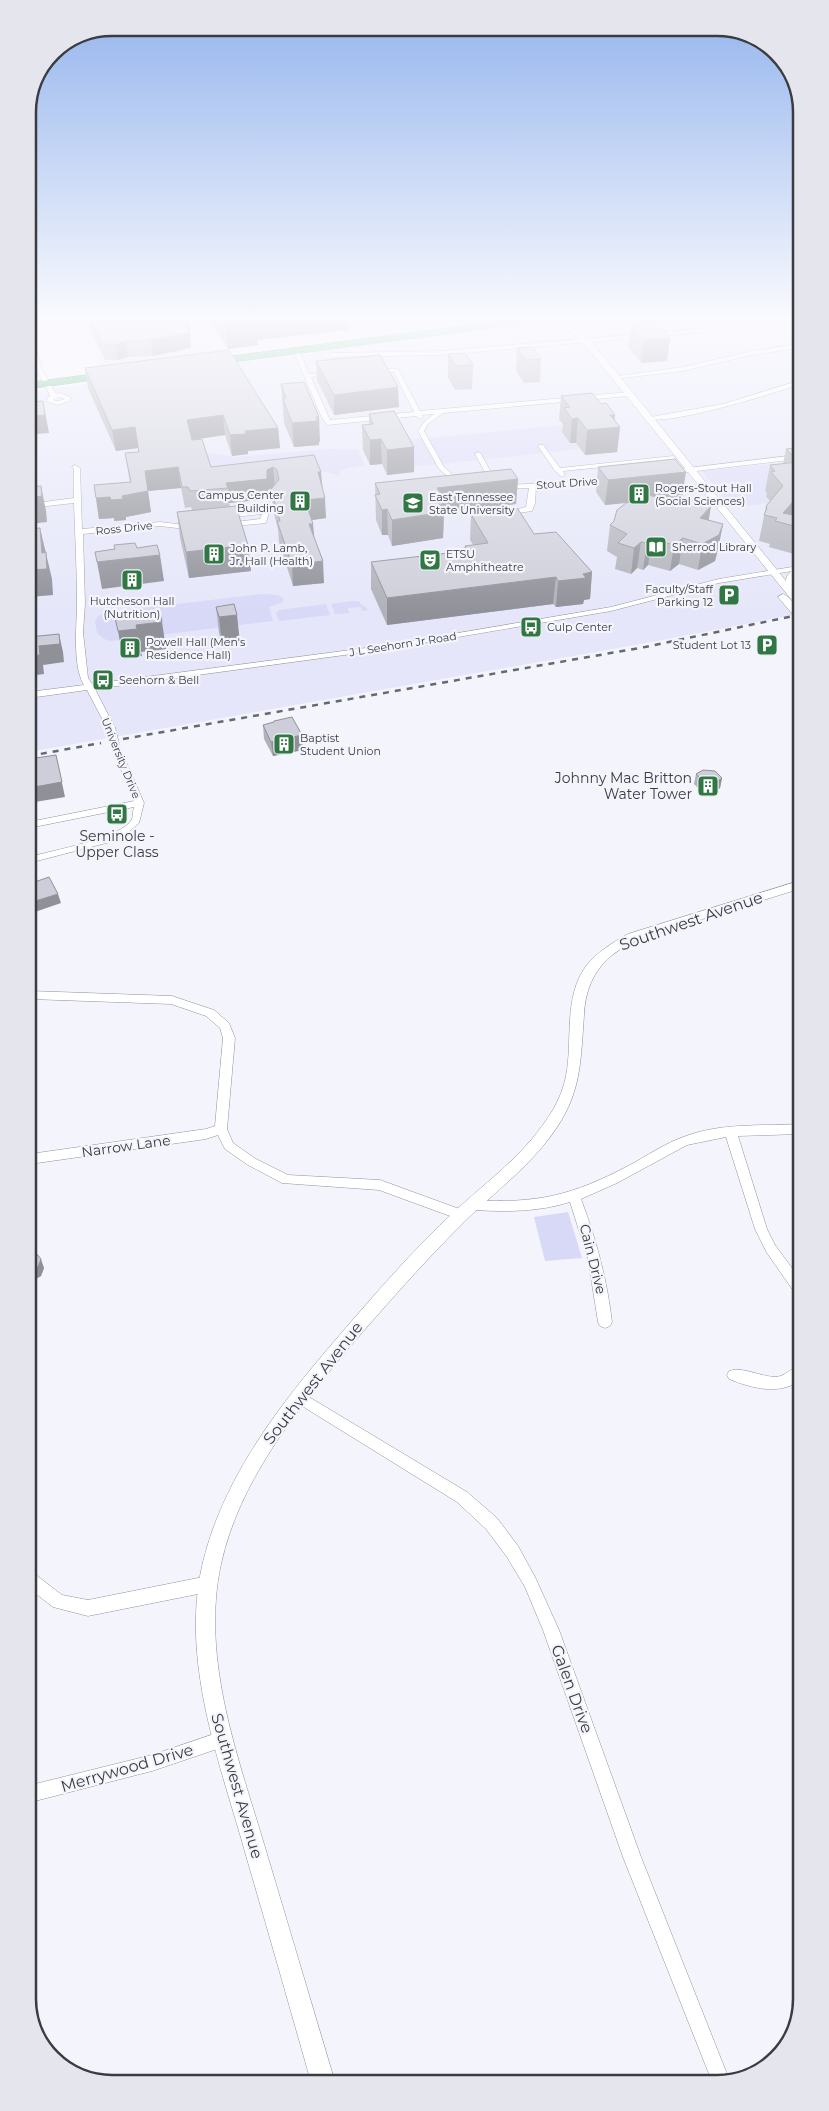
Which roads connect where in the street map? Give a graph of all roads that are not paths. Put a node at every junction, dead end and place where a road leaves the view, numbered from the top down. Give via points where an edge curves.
1 (324, 418) edge
2 (383, 418) edge
3 (421, 418) edge
4 (434, 418) edge
5 (640, 418) edge
6 (648, 418) joint
7 (652, 418) edge
8 (426, 424) junction
9 (541, 446) dead end
10 (478, 454) dead end
11 (673, 458) junction
12 (793, 460) edge
13 (75, 466) dead end
14 (557, 470) junction
15 (683, 471) junction
16 (621, 478) edge
17 (570, 483) junction
18 (534, 485) junction
19 (466, 486) edge
20 (274, 491) edge
21 (78, 500) junction
22 (36, 505) edge
23 (266, 511) junction
24 (504, 513) edge
25 (217, 517) edge
26 (192, 519) edge
27 (169, 525) junction
28 (216, 526) edge
29 (206, 527) edge
30 (79, 532) junction
31 (793, 570) edge
32 (769, 573) junction
33 (793, 575) edge
34 (791, 592) junction
35 (793, 595) edge
36 (793, 608) edge
37 (88, 687) junction
38 (36, 694) edge
39 (139, 803) junction
40 (36, 824) edge
41 (36, 858) edge
42 (793, 887) edge
43 (36, 996) edge
44 (221, 1129) junction
45 (793, 1129) edge
46 (731, 1133) junction
47 (36, 1158) edge
48 (574, 1197) junction
49 (467, 1210) junction
50 (793, 1279) edge
51 (605, 1322) dead end
52 (734, 1375) dead end
53 (793, 1380) edge
54 (299, 1397) junction
55 (36, 1584) edge
56 (208, 1584) junction
57 (222, 1739) junction
58 (36, 1793) edge
59 (321, 2075) edge
60 (718, 2075) edge

1 - 2 street via 327,425
3 - 8 street
4 - 8 street
5 - 11 street
6 - 7 street
6 - 15 street
8 - 19 street via 421,431 441,468
9 - 14 street
10 - 18 street, Stout Drive via 492,486
11 - 14 street
11 - 15 street
12 - 15 street
13 - 21 street
14 - 17 street
15 - 32 street
16 - 17 street, Stout Drive
17 - 18 street, Stout Drive
18 - 24 street via 529,509
20 - 23 street via 275,500
21 - 22 street
21 - 30 street
23 - 25 street
23 - 28 street via 262,521
26 - 27 street, Ross Drive
27 - 29 street, Ross Drive via 188,529
27 - 30 street, Ross Drive
30 - 37 street, University Drive via 79,632
31 - 32 street
32 - 34 street
32 - 36 street
32 - 37 street, J L Seehorn Jr Road via 719,581 635,604 413,643
33 - 34 street via 790,578
34 - 35 street
37 - 38 street, J L Seehorn Jr Road
37 - 39 street, University Drive, bridge via 111,728
39 - 40 street
39 - 41 street via 136,821 122,834
42 - 49 street, Southwest Avenue via 632,937 600,957 582,986 574,1066 561,1110 525,1155
43 - 44 street via 172,1000 210,1013 224,1026 229,1038
44 - 47 street, Narrow Lane via 206,1134
44 - 49 street via 229,1146 286,1180 380,1186
45 - 46 street
46 - 48 street via 675,1145 598,1188
46 - 50 street via 761,1229
48 - 49 street via 519,1208
48 - 51 street, Cain Drive via 594,1258
49 - 54 street, Southwest Avenue via 376,1304
52 - 53 street via 777,1384
54 - 56 street, Southwest Avenue via 251,1467 234,1500 221,1531
54 - 60 street, Galen Drive via 427,1474 478,1510 520,1563 551,1630 632,1857
55 - 56 street via 58,1602 88,1608
56 - 57 street, Southwest Avenue via 208,1651
57 - 58 street, Merrywood Drive via 191,1752
57 - 59 street, Southwest Avenue

